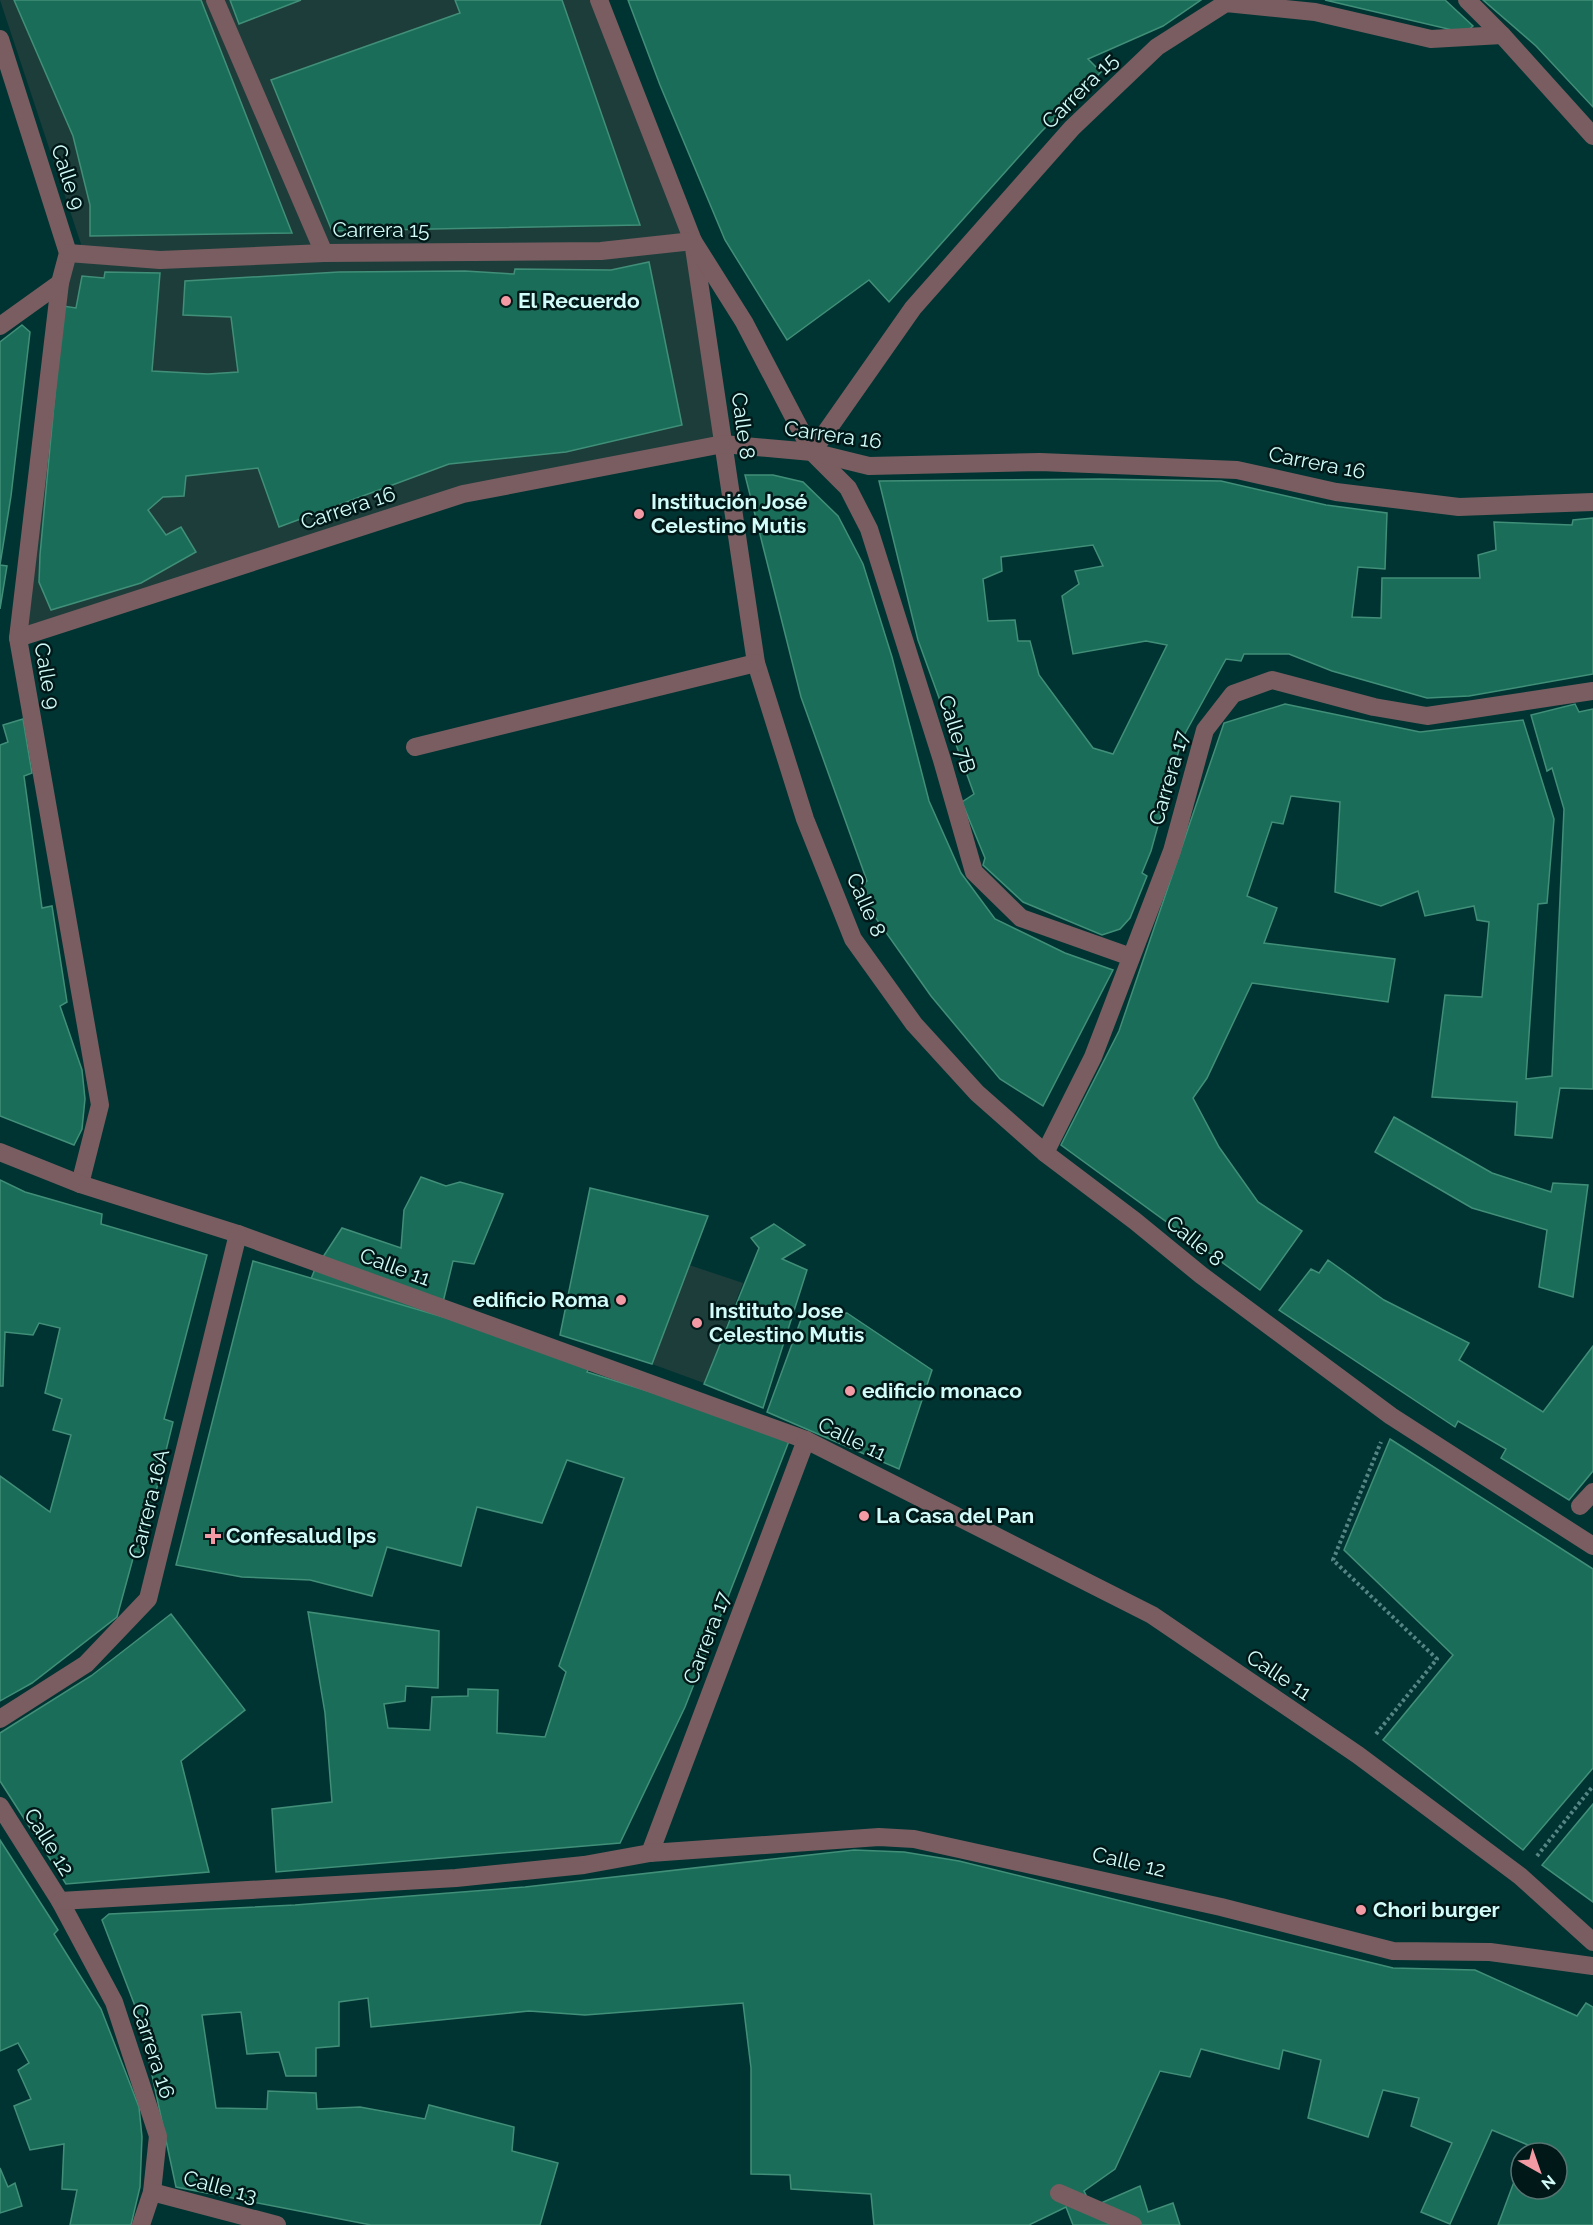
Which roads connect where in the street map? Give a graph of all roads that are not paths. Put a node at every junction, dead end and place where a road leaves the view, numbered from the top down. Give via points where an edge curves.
1 (214, 0) edge
2 (599, 0) edge
3 (1467, 0) edge
4 (1502, 34) junction
5 (0, 39) edge
6 (1593, 135) edge
7 (693, 241) junction
8 (68, 253) junction
9 (324, 253) junction
10 (60, 283) junction
11 (0, 326) edge
12 (723, 444) junction
13 (812, 452) junction
14 (1593, 502) edge
15 (18, 638) junction
16 (756, 663) junction
17 (1593, 691) edge
18 (416, 747) dead end
19 (1131, 957) junction
20 (0, 1152) edge
21 (1045, 1153) junction
22 (80, 1184) junction
23 (238, 1234) junction
24 (806, 1440) junction
25 (1593, 1492) edge
26 (1580, 1506) dead end
27 (1593, 1546) edge
28 (0, 1719) edge
29 (0, 1806) edge
30 (650, 1852) junction
31 (60, 1901) junction
32 (1593, 1942) edge
33 (1593, 1966) edge
34 (152, 2192) junction
35 (1059, 2193) dead end
36 (141, 2225) edge
37 (278, 2225) edge
38 (1133, 2225) edge

1 - 9 street
2 - 7 street, Calle 8
3 - 4 street
4 - 6 street
4 - 13 street, Carrera 15 via 1431,39 1315,12 1226,3 1157,47 1072,128 913,308
5 - 8 street, Calle 9
7 - 9 street, Carrera 15 via 601,251
7 - 12 street, Calle 8
7 - 13 street, Calle 7B via 744,322
8 - 9 street, Carrera 15 via 160,260
8 - 10 street, Calle 9
10 - 11 street
10 - 15 street, Calle 9
12 - 13 street, Carrera 16
12 - 15 street, Carrera 16 via 463,494
12 - 16 street, Calle 8
13 - 14 street, Carrera 16 via 869,466 1040,462 1237,470 1336,492 1459,507
13 - 19 street, Calle 7B via 848,488 869,529 974,872 1021,918
15 - 22 street, Calle 9 via 100,1105
16 - 18 street
16 - 21 street, Calle 8 via 805,819 853,939 914,1024 977,1093
17 - 19 street, Carrera 17 via 1427,716 1374,707 1272,680 1233,694 1204,730 1172,851
19 - 21 street, Carrera 17 via 1093,1057
20 - 22 street, Calle 11
21 - 27 street, Calle 8 via 1391,1416
22 - 23 street, Calle 11
23 - 24 street, Calle 11
23 - 28 street, Carrera 16A via 148,1599 86,1664
24 - 30 street, Carrera 17
24 - 32 street, Calle 11 via 1152,1615 1358,1755 1520,1876
25 - 26 street
29 - 31 street, Calle 12
30 - 31 street, Calle 12 via 584,1865 456,1878
30 - 33 street, Calle 12 via 914,1839 1221,1907 1393,1951 1490,1952
31 - 34 street, Carrera 16 via 114,2002 158,2136
34 - 36 street, Carrera 16
34 - 37 street, Calle 13
35 - 38 street

